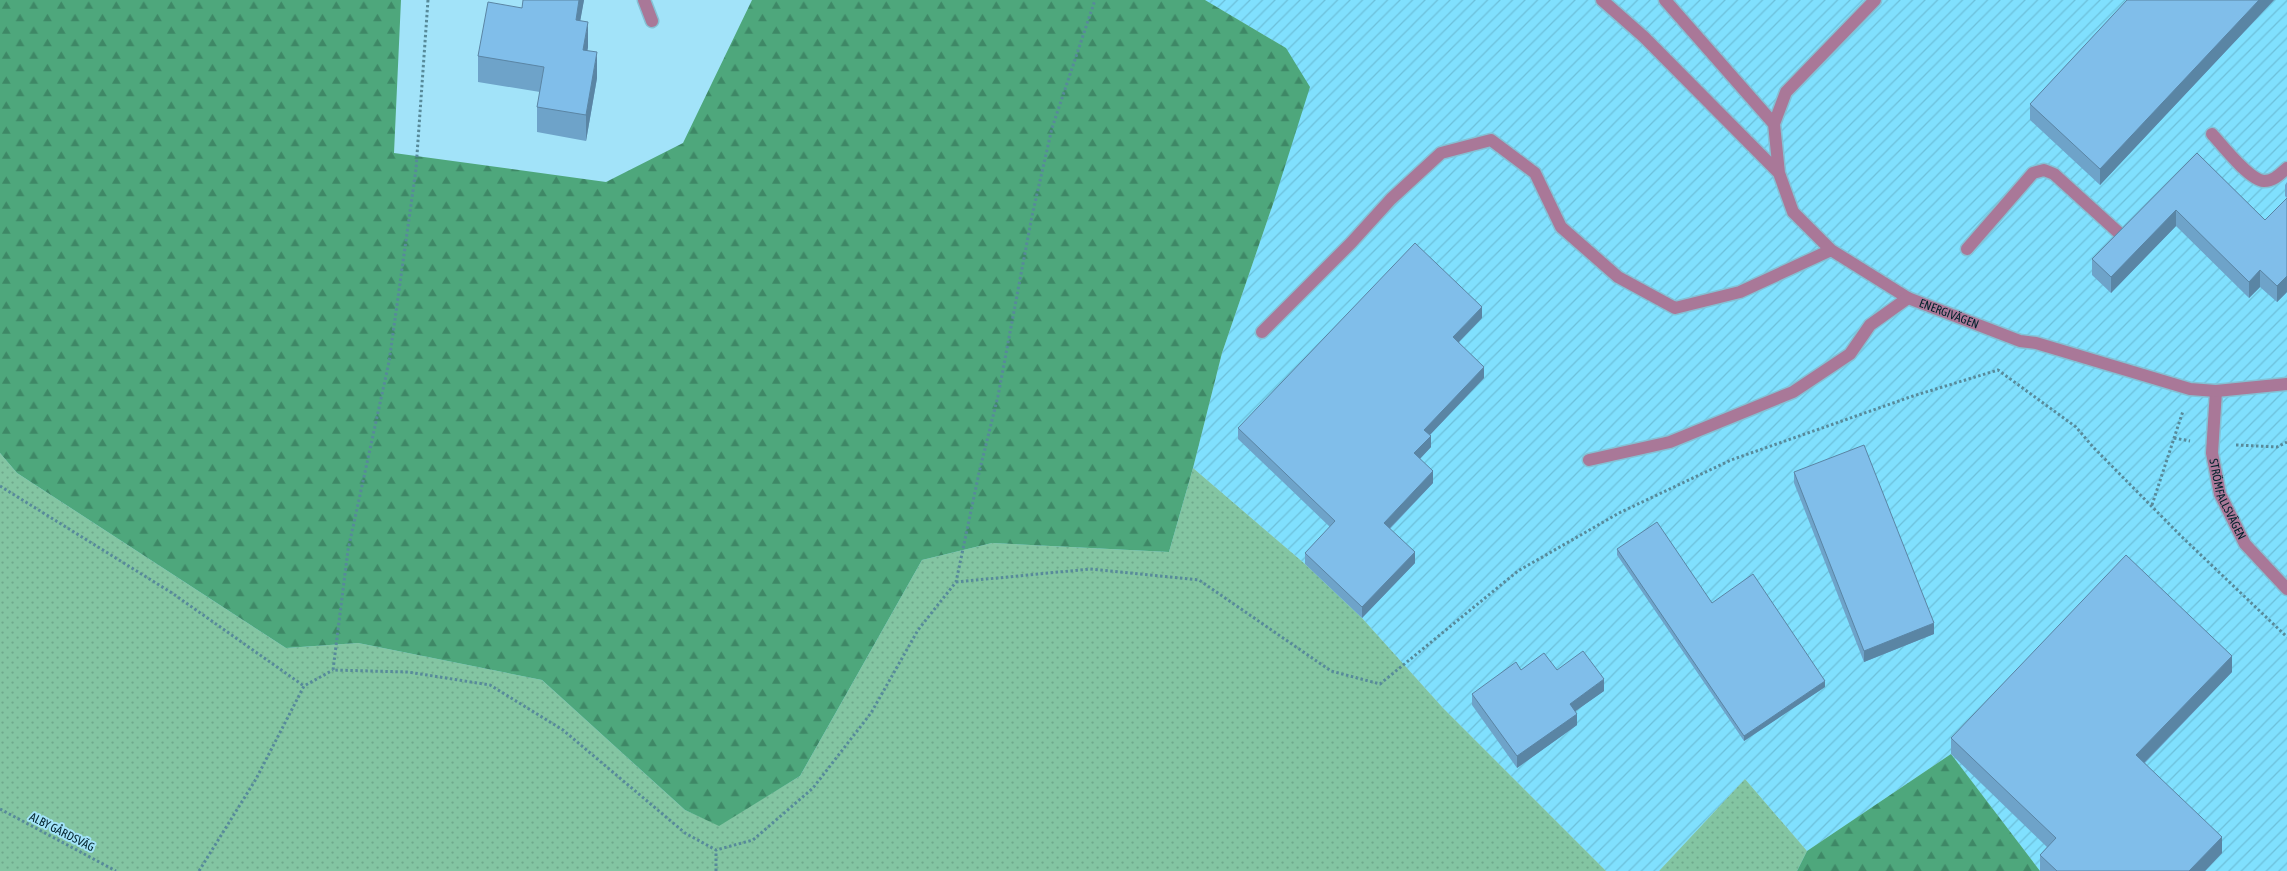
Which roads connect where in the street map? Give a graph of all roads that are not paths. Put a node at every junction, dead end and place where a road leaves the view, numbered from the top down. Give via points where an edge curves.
1 (644, 0) edge
2 (1602, 0) edge
3 (1665, 0) edge
4 (1875, 0) edge
5 (652, 21) dead end
6 (1774, 124) junction
7 (2212, 134) dead end
8 (2287, 168) edge
9 (1779, 173) junction
10 (2119, 233) edge
11 (1967, 249) dead end
12 (1831, 250) junction
13 (1908, 298) junction
14 (1262, 332) dead end
15 (2287, 384) edge
16 (2216, 391) junction
17 (1589, 460) dead end
18 (2287, 589) edge

1 - 5 street
2 - 9 street via 1644,37
3 - 6 street
4 - 6 street via 1786,92
6 - 9 street
7 - 8 street via 2250,175 2263,181 2277,178
9 - 12 street via 1793,212
10 - 11 street via 2054,174 2044,170 2033,173
12 - 13 street
12 - 14 street via 1740,292 1675,308 1618,277 1561,227 1535,173 1491,140 1441,153 1391,199
13 - 16 street, ENERGIVÄGEN via 2020,341 2190,389
13 - 17 street, ENERGIVÄGEN via 1870,325 1850,354 1792,392 1670,442
15 - 16 street, ENERGIVÄGEN
16 - 18 street, STRÖMFALLSVÄGEN via 2212,453 2220,494 2245,544

